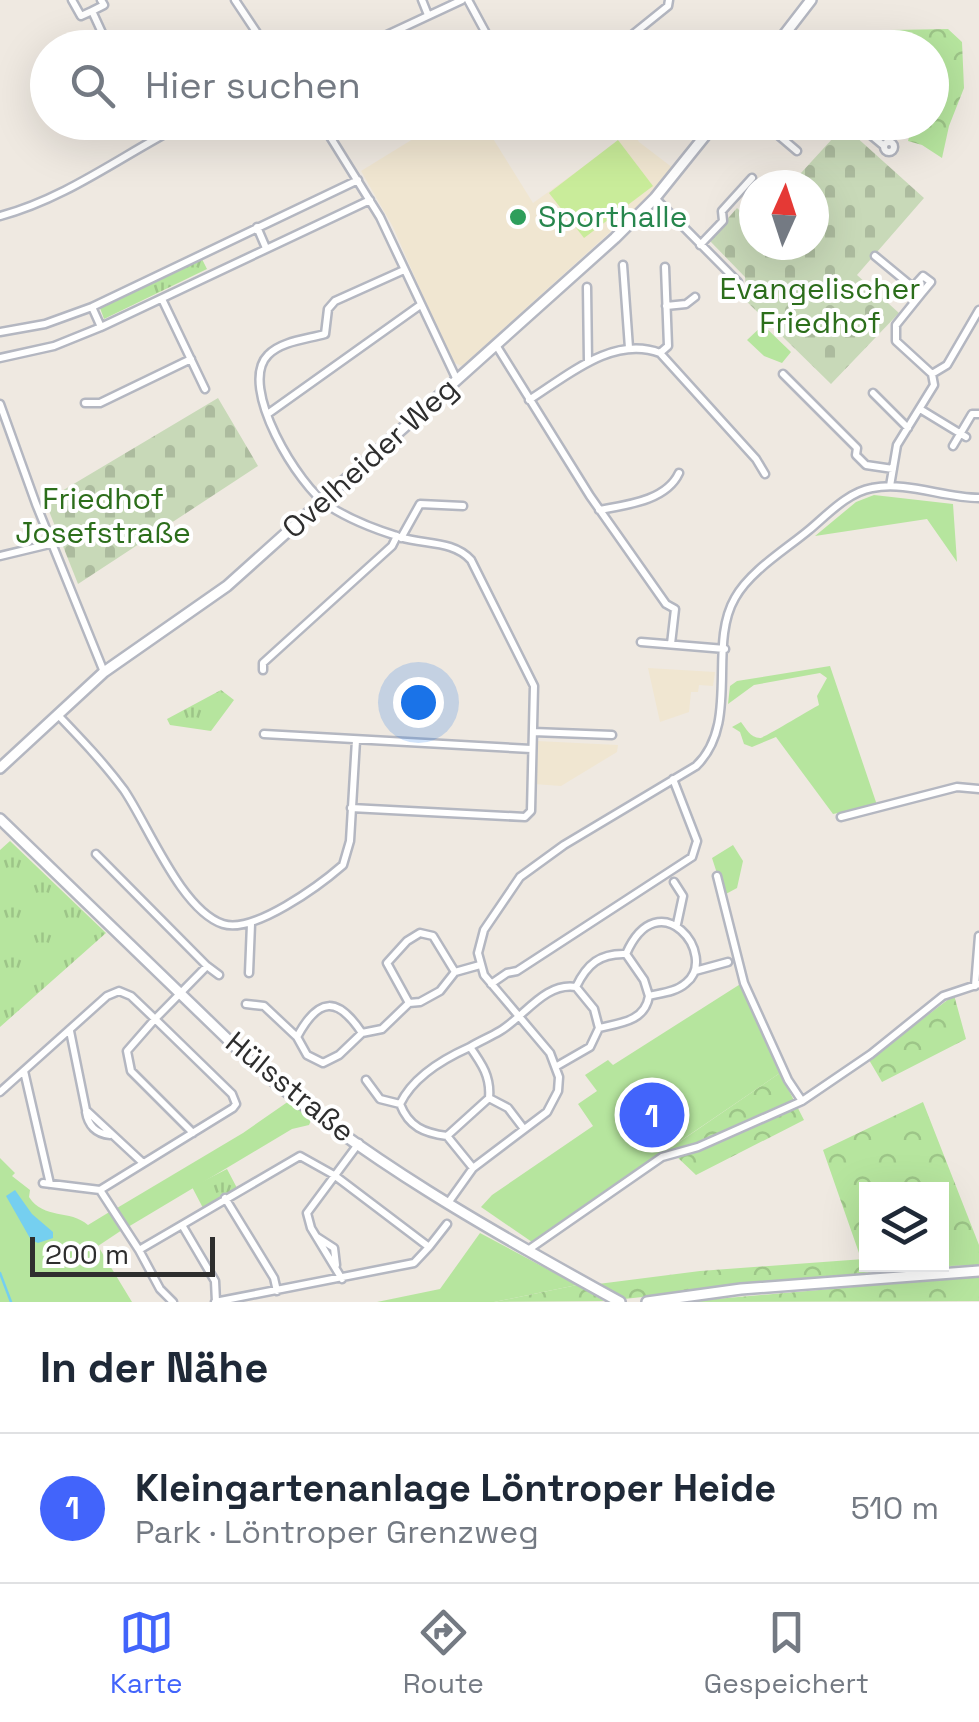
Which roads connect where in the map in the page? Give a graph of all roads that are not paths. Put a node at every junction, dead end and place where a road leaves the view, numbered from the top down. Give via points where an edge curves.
1 (72, 0) edge
2 (101, 0) edge
3 (235, 0) edge
4 (422, 0) edge
5 (465, 0) edge
6 (669, 0) edge
7 (811, 0) edge
8 (92, 11) junction
9 (428, 15) junction
10 (101, 30) edge
11 (255, 30) edge
12 (397, 30) edge
13 (483, 30) edge
14 (638, 30) edge
15 (788, 30) edge
16 (151, 140) edge
17 (332, 140) edge
18 (702, 140) edge
19 (784, 140) edge
20 (877, 140) edge
21 (884, 146) dead end
22 (797, 151) dead end
23 (358, 180) junction
24 (739, 192) edge
25 (656, 198) junction
26 (370, 200) junction
27 (0, 216) edge
28 (257, 227) junction
29 (700, 245) junction
30 (266, 248) junction
31 (876, 256) dead end
32 (623, 265) dead end
33 (665, 267) dead end
34 (404, 270) junction
35 (738, 282) dead end
36 (587, 287) dead end
37 (913, 288) junction
38 (921, 294) junction
39 (695, 297) dead end
40 (162, 299) junction
41 (92, 306) junction
42 (419, 306) junction
43 (666, 306) junction
44 (979, 310) edge
45 (102, 328) junction
46 (0, 332) edge
47 (496, 345) junction
48 (629, 348) junction
49 (660, 353) junction
50 (0, 358) edge
51 (190, 359) junction
52 (588, 362) junction
53 (783, 374) dead end
54 (932, 374) junction
55 (457, 380) junction
56 (204, 389) dead end
57 (873, 393) dead end
58 (530, 400) junction
59 (85, 403) dead end
60 (0, 404) edge
61 (920, 409) junction
62 (268, 414) junction
63 (979, 414) edge
64 (908, 428) junction
65 (963, 435) junction
66 (953, 446) dead end
67 (893, 469) junction
68 (679, 474) dead end
69 (766, 474) dead end
70 (890, 486) junction
71 (979, 498) edge
72 (322, 501) junction
73 (463, 506) dead end
74 (599, 510) junction
75 (399, 537) junction
76 (54, 544) junction
77 (0, 556) edge
78 (640, 642) dead end
79 (671, 644) junction
80 (724, 649) junction
81 (263, 670) dead end
82 (104, 672) junction
83 (58, 715) junction
84 (533, 732) junction
85 (264, 734) dead end
86 (612, 736) dead end
87 (356, 740) junction
88 (532, 749) junction
89 (0, 768) edge
90 (673, 779) junction
91 (979, 790) edge
92 (352, 808) junction
93 (841, 817) dead end
94 (0, 819) edge
95 (96, 854) dead end
96 (716, 876) dead end
97 (674, 882) dead end
98 (252, 923) junction
99 (677, 924) junction
100 (979, 936) edge
101 (626, 954) junction
102 (728, 962) dead end
103 (480, 964) junction
104 (207, 966) junction
105 (695, 971) junction
106 (456, 972) junction
107 (249, 973) dead end
108 (219, 975) dead end
109 (491, 984) junction
110 (977, 985) edge
111 (576, 986) junction
112 (180, 994) junction
113 (649, 996) junction
114 (409, 1003) junction
115 (246, 1004) dead end
116 (519, 1016) junction
117 (154, 1019) junction
118 (600, 1028) junction
119 (70, 1030) junction
120 (362, 1034) junction
121 (297, 1037) junction
122 (470, 1046) junction
123 (556, 1066) junction
124 (24, 1070) junction
125 (366, 1080) dead end
126 (0, 1092) edge
127 (489, 1098) junction
128 (802, 1101) junction
129 (400, 1104) junction
130 (524, 1129) junction
131 (193, 1133) junction
132 (446, 1136) junction
133 (359, 1143) junction
134 (143, 1163) junction
135 (474, 1168) junction
136 (334, 1175) junction
137 (100, 1190) junction
138 (225, 1198) junction
139 (448, 1204) junction
140 (447, 1224) dead end
141 (182, 1225) junction
142 (429, 1247) junction
143 (139, 1250) junction
144 (528, 1250) junction
145 (979, 1271) edge
146 (339, 1275) junction
147 (276, 1291) junction
148 (172, 1302) edge
149 (215, 1302) edge
150 (620, 1302) edge
151 (647, 1302) edge

1 - 8 street via 81,16
2 - 8 street via 104,5
3 - 11 street
4 - 9 street
5 - 9 street
5 - 13 street
6 - 14 street
7 - 15 street
8 - 10 street
9 - 12 street
16 - 27 street via 112,166
17 - 23 street
18 - 25 street, Ovelheider Weg
19 - 22 street
20 - 21 street
23 - 26 street
23 - 28 street
24 - 29 street
25 - 29 street
25 - 47 street, Ovelheider Weg
26 - 30 street
26 - 34 street
28 - 30 street
28 - 41 street
29 - 35 street
30 - 40 street
31 - 37 street
32 - 48 street
33 - 43 street
34 - 42 street
34 - 62 street via 335,301 326,334 267,356 258,381
36 - 52 street
37 - 38 street
37 - 38 street via 923,276 931,282
38 - 54 street via 896,325 896,341
39 - 43 street
40 - 45 street
40 - 51 street
41 - 45 street
41 - 46 street
42 - 55 street
42 - 62 street
43 - 49 street via 668,346
44 - 54 street via 947,365
45 - 50 street
47 - 55 street, Ovelheider Weg
47 - 58 street
48 - 49 street
48 - 52 street
49 - 69 street
51 - 56 street
51 - 59 street via 100,403
52 - 58 street
53 - 67 street via 866,465
54 - 61 street via 934,385
55 - 72 street, Ovelheider Weg
57 - 64 street
58 - 74 street
60 - 76 street
61 - 64 street
61 - 65 street
62 - 72 street via 290,463
63 - 65 street via 972,414
64 - 67 street
65 - 66 street
67 - 70 street
68 - 74 street via 662,492
70 - 71 street
70 - 80 street via 852,495 744,585 730,606
72 - 75 street
72 - 82 street, Ovelheider Weg via 227,586
73 - 75 street via 420,504
74 - 79 street via 675,609
75 - 81 street
75 - 84 street via 457,549 472,560 534,686
76 - 77 street
76 - 82 street
78 - 79 street
79 - 80 street
80 - 90 street via 712,747
82 - 83 street, Ovelheider Weg
83 - 89 street, Ovelheider Weg
83 - 98 street via 126,792 202,910 221,923
84 - 86 street
84 - 88 street
85 - 87 street
87 - 88 street
87 - 92 street
88 - 92 street via 526,817
90 - 103 street via 520,877 484,930
90 - 109 street via 697,840 692,857
91 - 93 street via 957,787
92 - 98 street via 344,865
94 - 112 street, Hülsstraße
95 - 104 street
96 - 128 street via 751,1002
97 - 99 street via 683,896
98 - 107 street
99 - 101 street via 648,925
99 - 105 street via 695,952
100 - 110 street
101 - 111 street via 602,956
101 - 113 street
102 - 105 street
103 - 106 street
103 - 109 street
104 - 108 street
104 - 112 street
105 - 113 street via 682,987
106 - 114 street via 440,992
106 - 114 street via 433,936 420,933 407,941 387,963
109 - 116 street
110 - 128 street via 943,996
111 - 116 street via 554,989
111 - 118 street
112 - 117 street
112 - 133 street, Hülsstraße via 272,1080
113 - 118 street via 639,1016
114 - 120 street via 382,1029
115 - 121 street via 264,1006
116 - 122 street
116 - 123 street
117 - 119 street via 119,991
117 - 131 street via 127,1051 128,1065
117 - 131 street via 235,1098 233,1108
118 - 123 street via 590,1046
119 - 124 street
119 - 134 street via 86,1110
120 - 121 street via 324,1064 307,1055
120 - 121 street via 346,1011 331,1006
122 - 127 street via 486,1071
122 - 129 street via 418,1079
123 - 130 street via 554,1100
124 - 126 street
124 - 137 street via 46,1184
125 - 129 street via 380,1099
127 - 130 street via 508,1108
127 - 132 street
128 - 144 street via 662,1157
129 - 132 street via 414,1126
130 - 135 street
131 - 134 street
132 - 135 street
133 - 136 street
133 - 139 street, Hülsstraße
134 - 137 street
135 - 139 street
136 - 138 street via 300,1156
136 - 142 street
136 - 146 street via 307,1213
137 - 143 street
138 - 141 street
138 - 147 street
139 - 144 street, Hülsstraße
140 - 142 street
141 - 143 street
141 - 149 street via 215,1280
142 - 146 street via 414,1262
143 - 148 street
144 - 150 street, Hülsstraße
145 - 151 street
146 - 147 street
147 - 149 street

